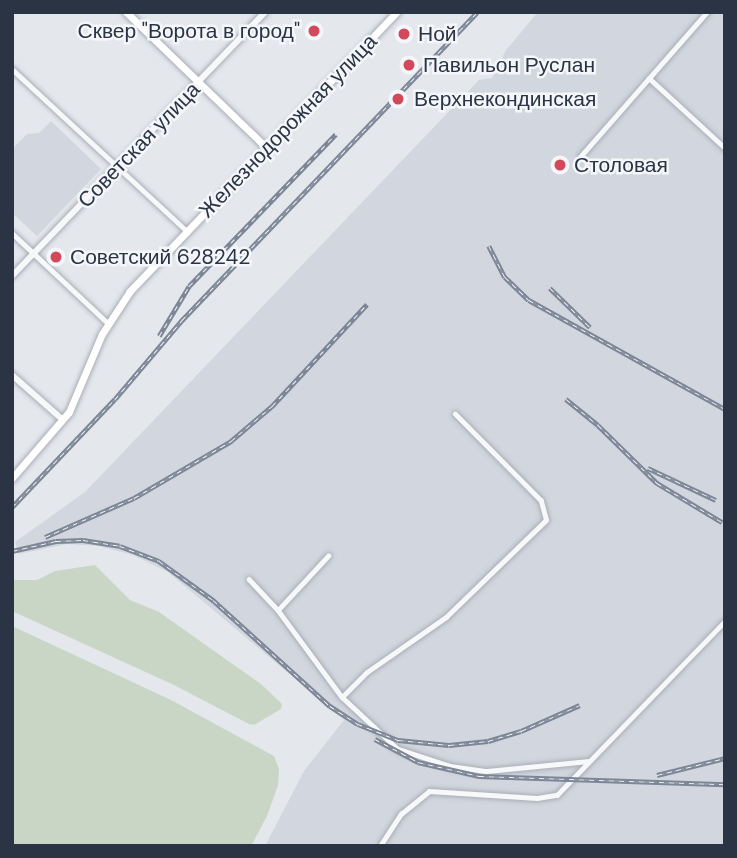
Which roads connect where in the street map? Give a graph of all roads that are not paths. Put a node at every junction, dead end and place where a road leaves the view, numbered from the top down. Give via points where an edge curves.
1 (126, 12) edge
2 (265, 12) edge
3 (397, 12) edge
4 (708, 12) edge
5 (12, 69) edge
6 (649, 78) junction
7 (199, 82) junction
8 (267, 148) junction
9 (725, 148) edge
10 (580, 157) dead end
11 (117, 168) junction
12 (187, 231) junction
13 (12, 233) edge
14 (34, 254) junction
15 (12, 276) edge
16 (108, 323) junction
17 (12, 375) edge
18 (455, 414) dead end
19 (63, 421) junction
20 (12, 478) edge
21 (328, 556) dead end
22 (249, 579) dead end
23 (278, 610) junction
24 (725, 621) edge
25 (342, 697) junction
26 (590, 761) junction
27 (380, 846) edge

1 - 7 main road
2 - 7 street, Советская улица
3 - 8 main road, Железнодорожная улица
4 - 6 street
5 - 11 street
6 - 9 street
6 - 10 street
7 - 8 main road
7 - 11 street, Советская улица
8 - 12 main road, Железнодорожная улица
11 - 12 street
11 - 14 street, Советская улица
12 - 16 main road, Железнодорожная улица via 136,284
13 - 14 street
14 - 15 street, Советская улица
14 - 16 street
16 - 19 main road, Железнодорожная улица
17 - 19 street
18 - 25 street via 541,501 546,520 446,617 367,672
19 - 20 main road, Железнодорожная улица
21 - 23 street
22 - 23 street
23 - 25 street
24 - 26 street
25 - 26 street via 398,749 450,766 506,770
26 - 27 street via 552,796 429,791 401,814

